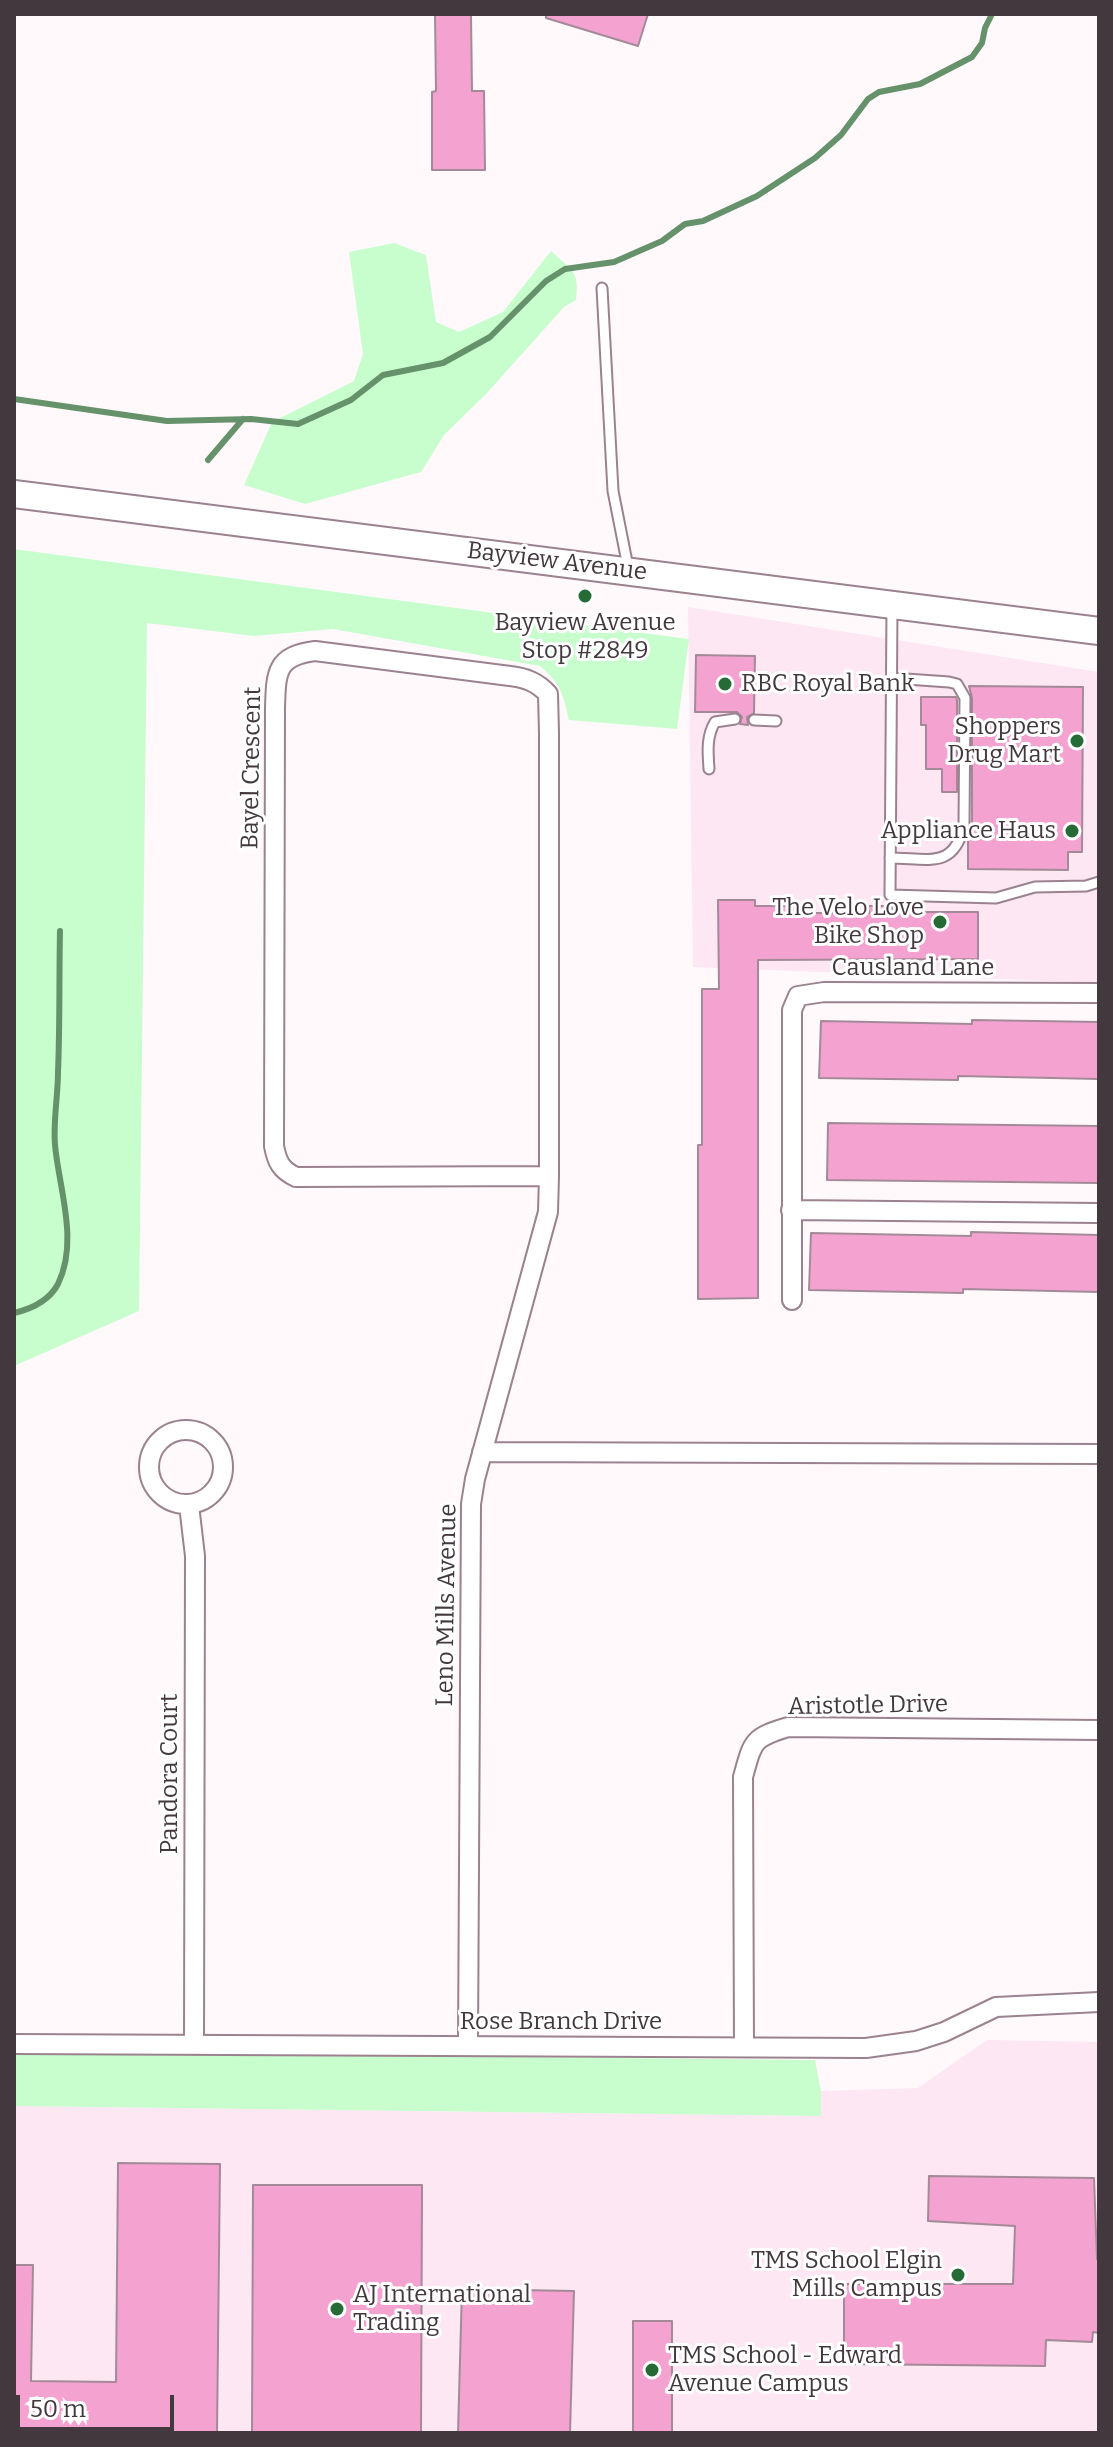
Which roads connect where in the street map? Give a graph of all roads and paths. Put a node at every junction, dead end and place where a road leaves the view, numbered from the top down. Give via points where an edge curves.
1 (602, 288) dead end
2 (14, 494) edge
3 (628, 571) junction
4 (892, 605) junction
5 (1099, 631) edge
6 (892, 678) junction
7 (735, 719) dead end
8 (754, 720) dead end
9 (776, 721) dead end
10 (709, 769) dead end
11 (890, 858) junction
12 (1099, 882) edge
13 (1099, 993) edge
14 (549, 1176) junction
15 (791, 1210) junction
16 (1099, 1213) edge
17 (792, 1300) dead end
18 (482, 1452) junction
19 (1099, 1454) edge
20 (189, 1505) junction
21 (1099, 1730) edge
22 (1099, 2002) edge
23 (14, 2044) edge
24 (194, 2044) junction
25 (468, 2045) junction
26 (744, 2047) junction

1 - 3 lane via 613,491
2 - 3 main road, Bayview Avenue
3 - 4 main road, Bayview Avenue
4 - 5 main road, Bayview Avenue
4 - 6 lane
6 - 11 lane
6 - 11 lane via 957,684 965,698 964,825 955,851 943,858
7 - 10 lane via 715,722 710,729
8 - 9 lane
11 - 12 lane via 890,895 996,898 1035,887
13 - 15 street, Causland Lane via 798,996 792,1010
14 - 14 street, Bayel Crescent via 548,694 526,679 510,676 327,652 296,653 282,665 275,695 277,1162 296,1177
14 - 18 street, Leno Mills Avenue via 541,1245
15 - 16 street
15 - 17 street, Causland Lane
18 - 19 street
18 - 25 street, Leno Mills Avenue via 470,1527
20 - 20 street via 212,1495 224,1473 219,1448 188,1429 164,1436 150,1456 149,1468 157,1491
20 - 24 street, Pandora Court via 195,1556
21 - 26 street, Aristotle Drive via 788,1727 762,1735 750,1751 743,1777
22 - 26 street, Rose Branch Drive via 996,2007 944,2032 889,2047
23 - 24 street, Rose Branch Drive
24 - 25 street, Rose Branch Drive
25 - 26 street, Rose Branch Drive

